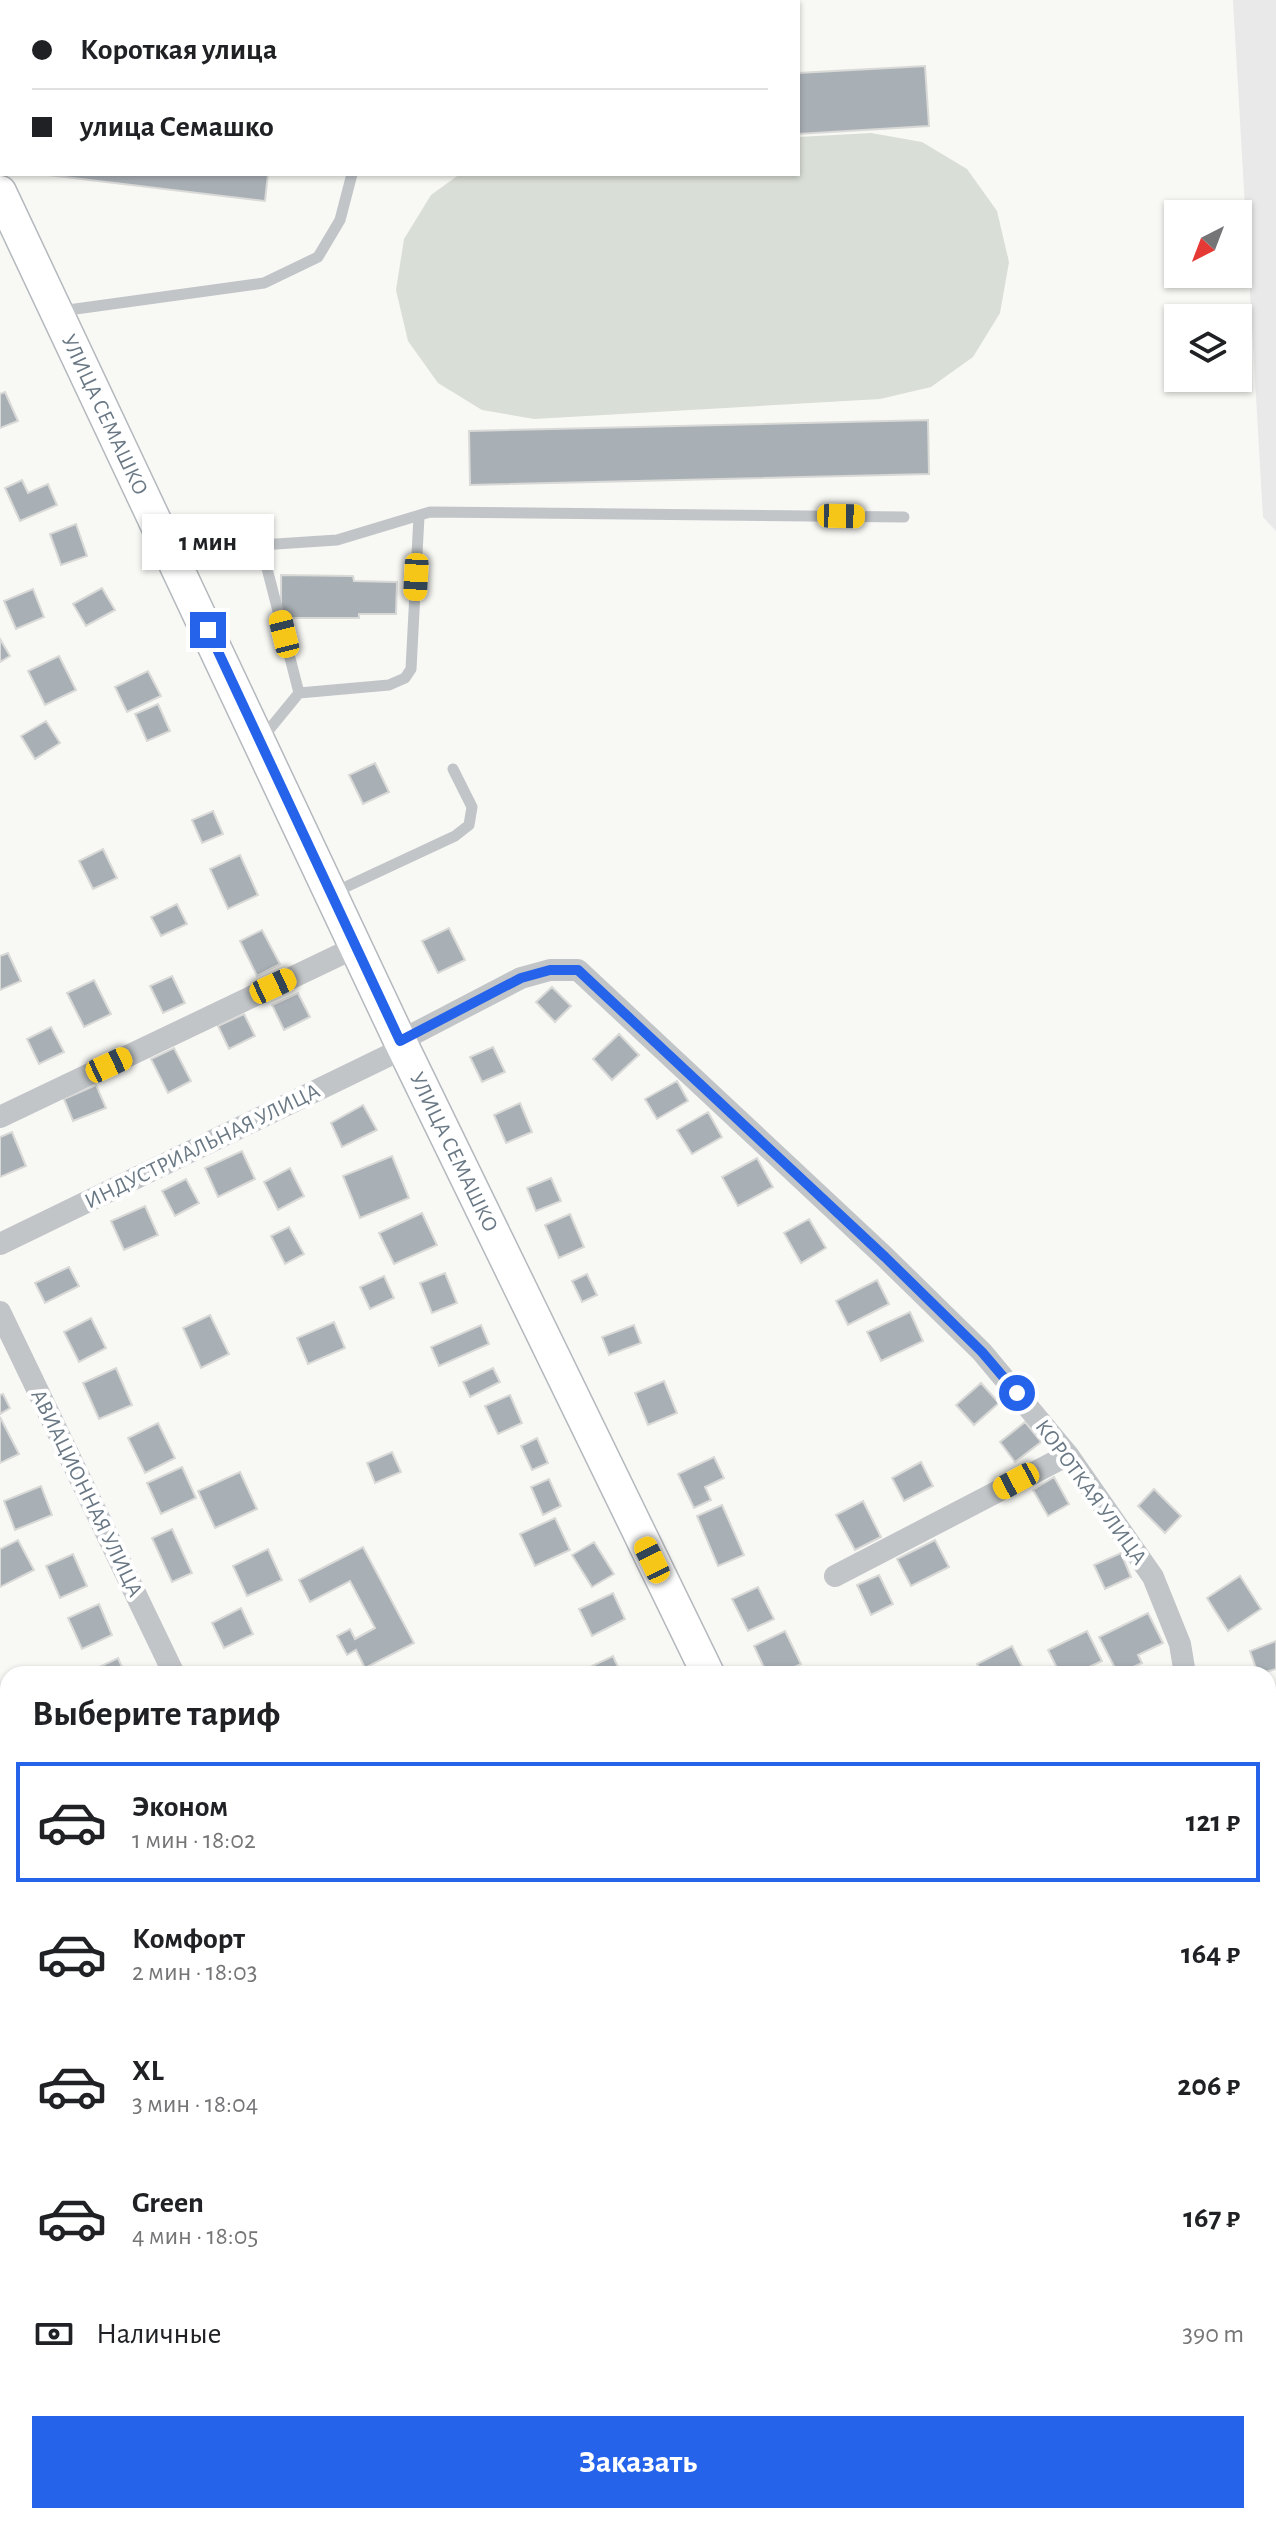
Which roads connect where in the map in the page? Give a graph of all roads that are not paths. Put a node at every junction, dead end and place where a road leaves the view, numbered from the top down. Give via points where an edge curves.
1 (351, 176) edge
2 (0, 192) edge
3 (57, 312) junction
4 (419, 516) junction
5 (904, 517) dead end
6 (261, 545) junction
7 (169, 548) junction
8 (299, 693) junction
9 (260, 741) junction
10 (453, 769) dead end
11 (331, 894) junction
12 (356, 947) junction
13 (402, 1044) junction
14 (0, 1117) edge
15 (0, 1244) edge
16 (0, 1312) edge
17 (1068, 1455) junction
18 (835, 1576) dead end
19 (170, 1666) edge
20 (704, 1666) edge
21 (1184, 1666) edge

1 - 3 lane via 340,220 318,257 264,283
2 - 3 main road, УЛИЦА СЕМАШКО
3 - 7 main road, УЛИЦА СЕМАШКО
4 - 5 lane via 446,512
4 - 6 lane via 337,540
4 - 8 lane via 411,669 405,678 389,685
6 - 7 lane
6 - 8 lane
7 - 9 main road, УЛИЦА СЕМАШКО
8 - 9 lane
9 - 11 main road, УЛИЦА СЕМАШКО
10 - 11 lane via 472,807 469,825
11 - 12 main road, УЛИЦА СЕМАШКО
12 - 13 main road, УЛИЦА СЕМАШКО
12 - 14 street
13 - 15 street, ИНДУСТРИАЛЬНАЯ УЛИЦА
13 - 17 street, КОРОТКАЯ УЛИЦА via 521,978 578,970 982,1352
13 - 20 main road, УЛИЦА СЕМАШКО
16 - 19 street, АВИАЦИОННАЯ УЛИЦА
17 - 18 street
17 - 21 street, КОРОТКАЯ УЛИЦА via 1153,1577

